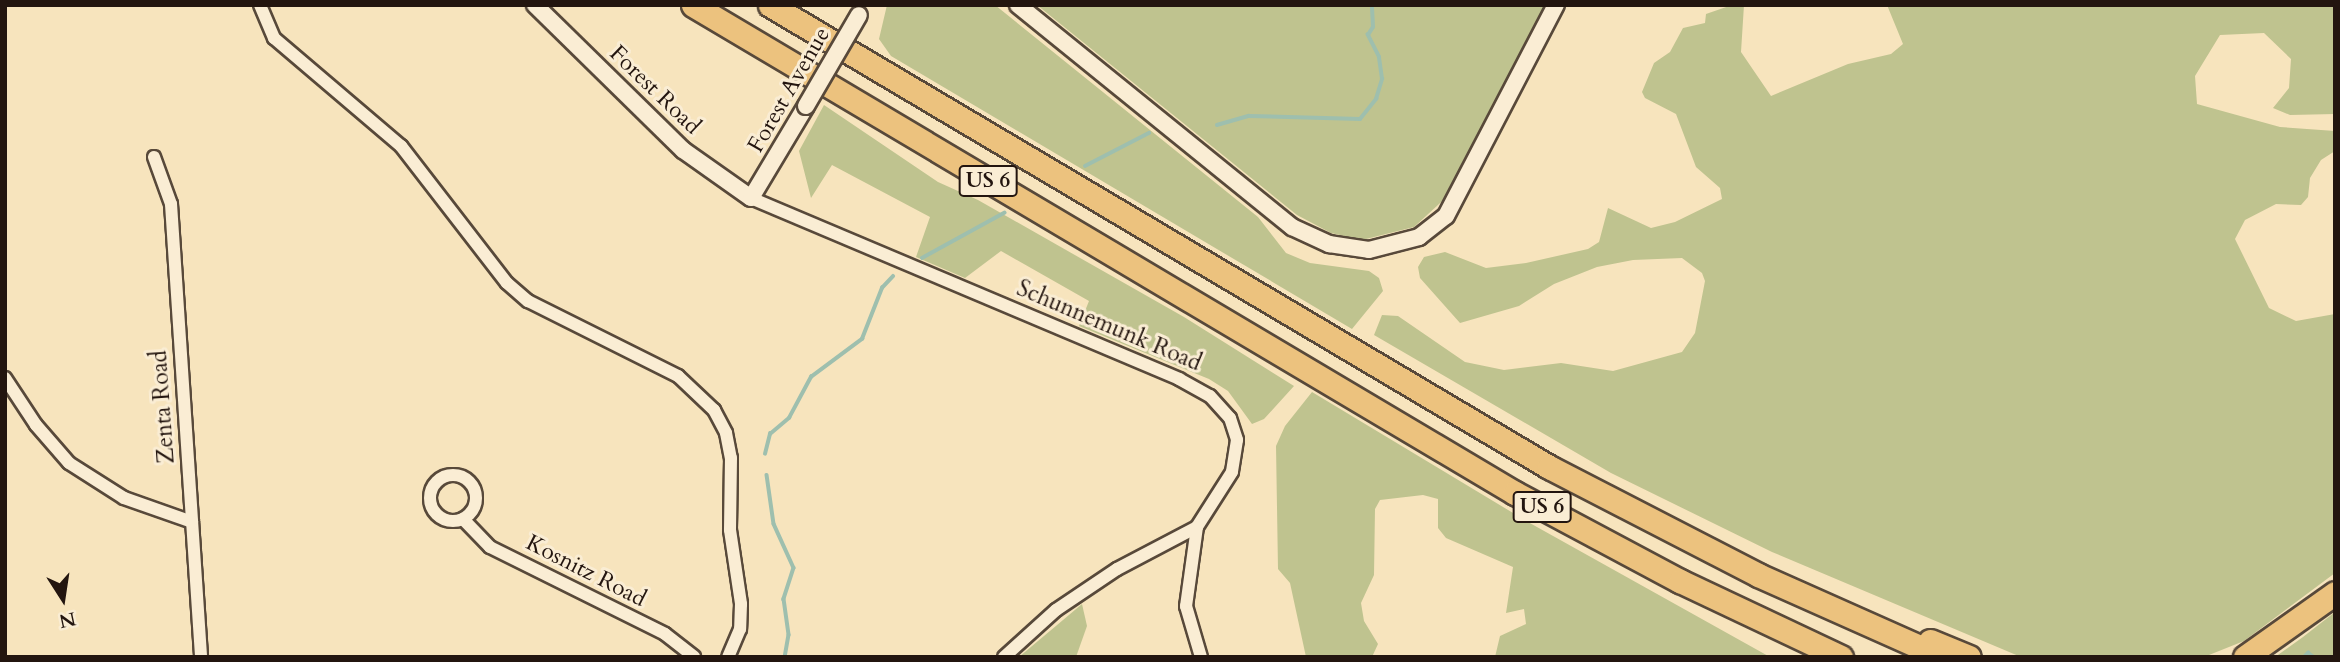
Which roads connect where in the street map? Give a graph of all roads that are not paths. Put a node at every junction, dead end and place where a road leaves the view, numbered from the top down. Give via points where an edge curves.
1 (260, 5) edge
2 (535, 5) edge
3 (692, 5) edge
4 (771, 5) edge
5 (1018, 5) edge
6 (1556, 5) edge
7 (862, 10) edge
8 (154, 157) dead end
9 (751, 198) junction
10 (5, 378) edge
11 (463, 519) dead end
12 (192, 522) junction
13 (1197, 527) junction
14 (2335, 593) edge
15 (1842, 614) junction
16 (201, 657) edge
17 (694, 657) edge
18 (728, 657) edge
19 (1004, 657) edge
20 (1200, 657) edge
21 (1841, 657) edge
22 (1942, 657) edge
23 (1969, 657) edge
24 (2245, 657) edge

1 - 18 street via 274,38 401,146 507,283 528,302 678,376 714,410 726,433 731,458 730,530 741,604 740,629
2 - 9 street, Forest Road via 683,150
3 - 21 highway, US 6 via 1515,493 1680,581
4 - 15 highway, US 6 via 1509,444 1673,532
5 - 6 street via 1292,227 1329,244 1369,250 1419,237 1446,216
7 - 9 street, Forest Avenue, bridge
8 - 12 street, Zenta Road via 171,204
9 - 13 street, Schunnemunk Road via 1210,396 1230,418 1237,450 1224,489
10 - 12 street via 36,425 69,463 124,498
11 - 17 street, Kosnitz Road via 490,547 664,634
12 - 16 street, Zenta Road
13 - 19 street, Schunnemunk Road via 1117,569 1056,611
13 - 20 street via 1186,606
14 - 24 highway
15 - 22 highway, US 6
15 - 23 highway

